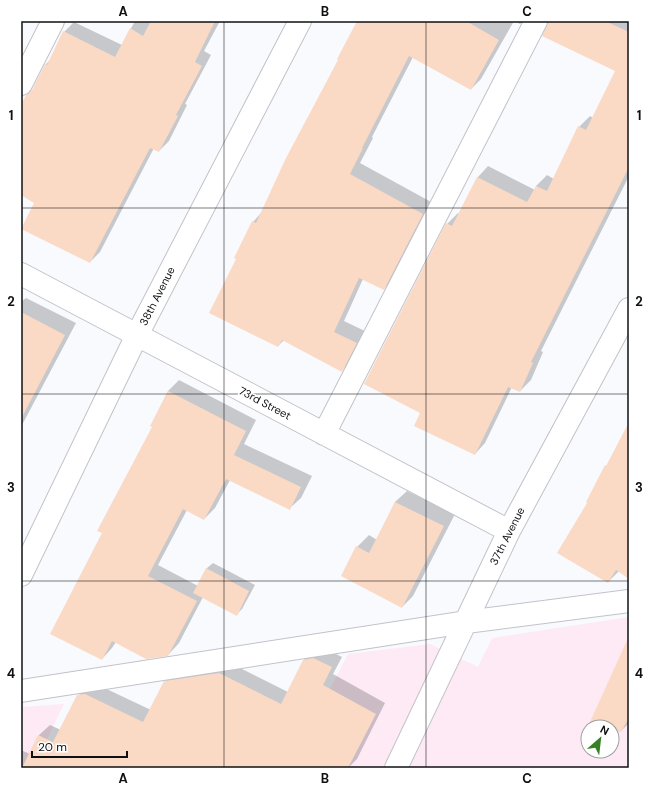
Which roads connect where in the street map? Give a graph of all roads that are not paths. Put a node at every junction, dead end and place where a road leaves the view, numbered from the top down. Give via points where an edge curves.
1 (54, 21) edge
2 (300, 21) edge
3 (536, 21) edge
4 (21, 84) edge
5 (21, 274) edge
6 (629, 310) edge
7 (137, 335) junction
8 (324, 434) junction
9 (509, 531) junction
10 (21, 575) edge
11 (629, 602) edge
12 (466, 622) junction
13 (21, 692) edge
14 (396, 768) edge

1 - 4 street
2 - 7 street, 38th Avenue
3 - 8 street
5 - 7 street, 73rd Street
6 - 9 street, 37th Avenue
7 - 8 street, 73rd Street
7 - 10 street, 38th Avenue
8 - 9 street, 73rd Street
9 - 12 street, 37th Avenue
11 - 12 street
12 - 13 street
12 - 14 street, 37th Avenue

